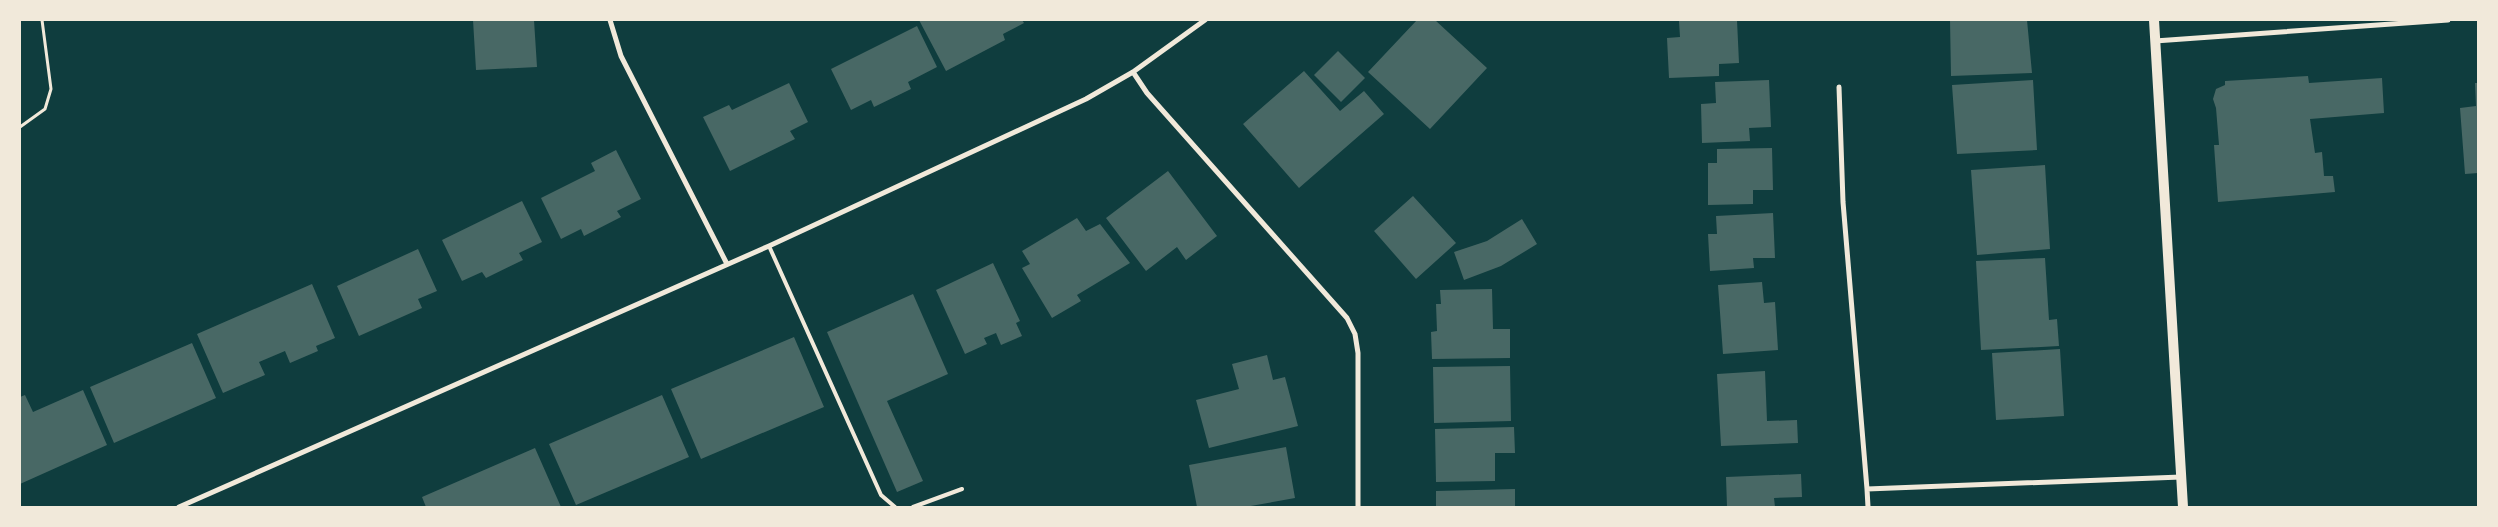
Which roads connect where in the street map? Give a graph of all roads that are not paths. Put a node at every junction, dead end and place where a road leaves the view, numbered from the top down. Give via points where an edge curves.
1 (610, 20) edge
2 (1205, 20) edge
3 (2154, 20) edge
4 (2448, 20) edge
5 (2386, 22) edge
6 (2155, 41) junction
7 (1133, 72) junction
8 (1839, 87) dead end
9 (769, 246) junction
10 (727, 264) junction
11 (2181, 477) junction
12 (962, 489) dead end
13 (1867, 489) junction
14 (179, 507) edge
15 (895, 507) edge
16 (913, 507) edge
17 (1358, 507) edge
18 (1868, 507) edge
19 (2183, 507) edge

1 - 10 street via 621,56
2 - 7 street
3 - 6 main road
4 - 5 street
5 - 6 street
6 - 11 main road
7 - 9 street via 1078,103
7 - 17 street via 1147,93 1347,318 1355,334 1358,353
8 - 13 street via 1843,202
9 - 10 street
9 - 15 lane via 881,495
10 - 14 street
11 - 13 street
11 - 19 main road
12 - 16 lane
13 - 18 street

